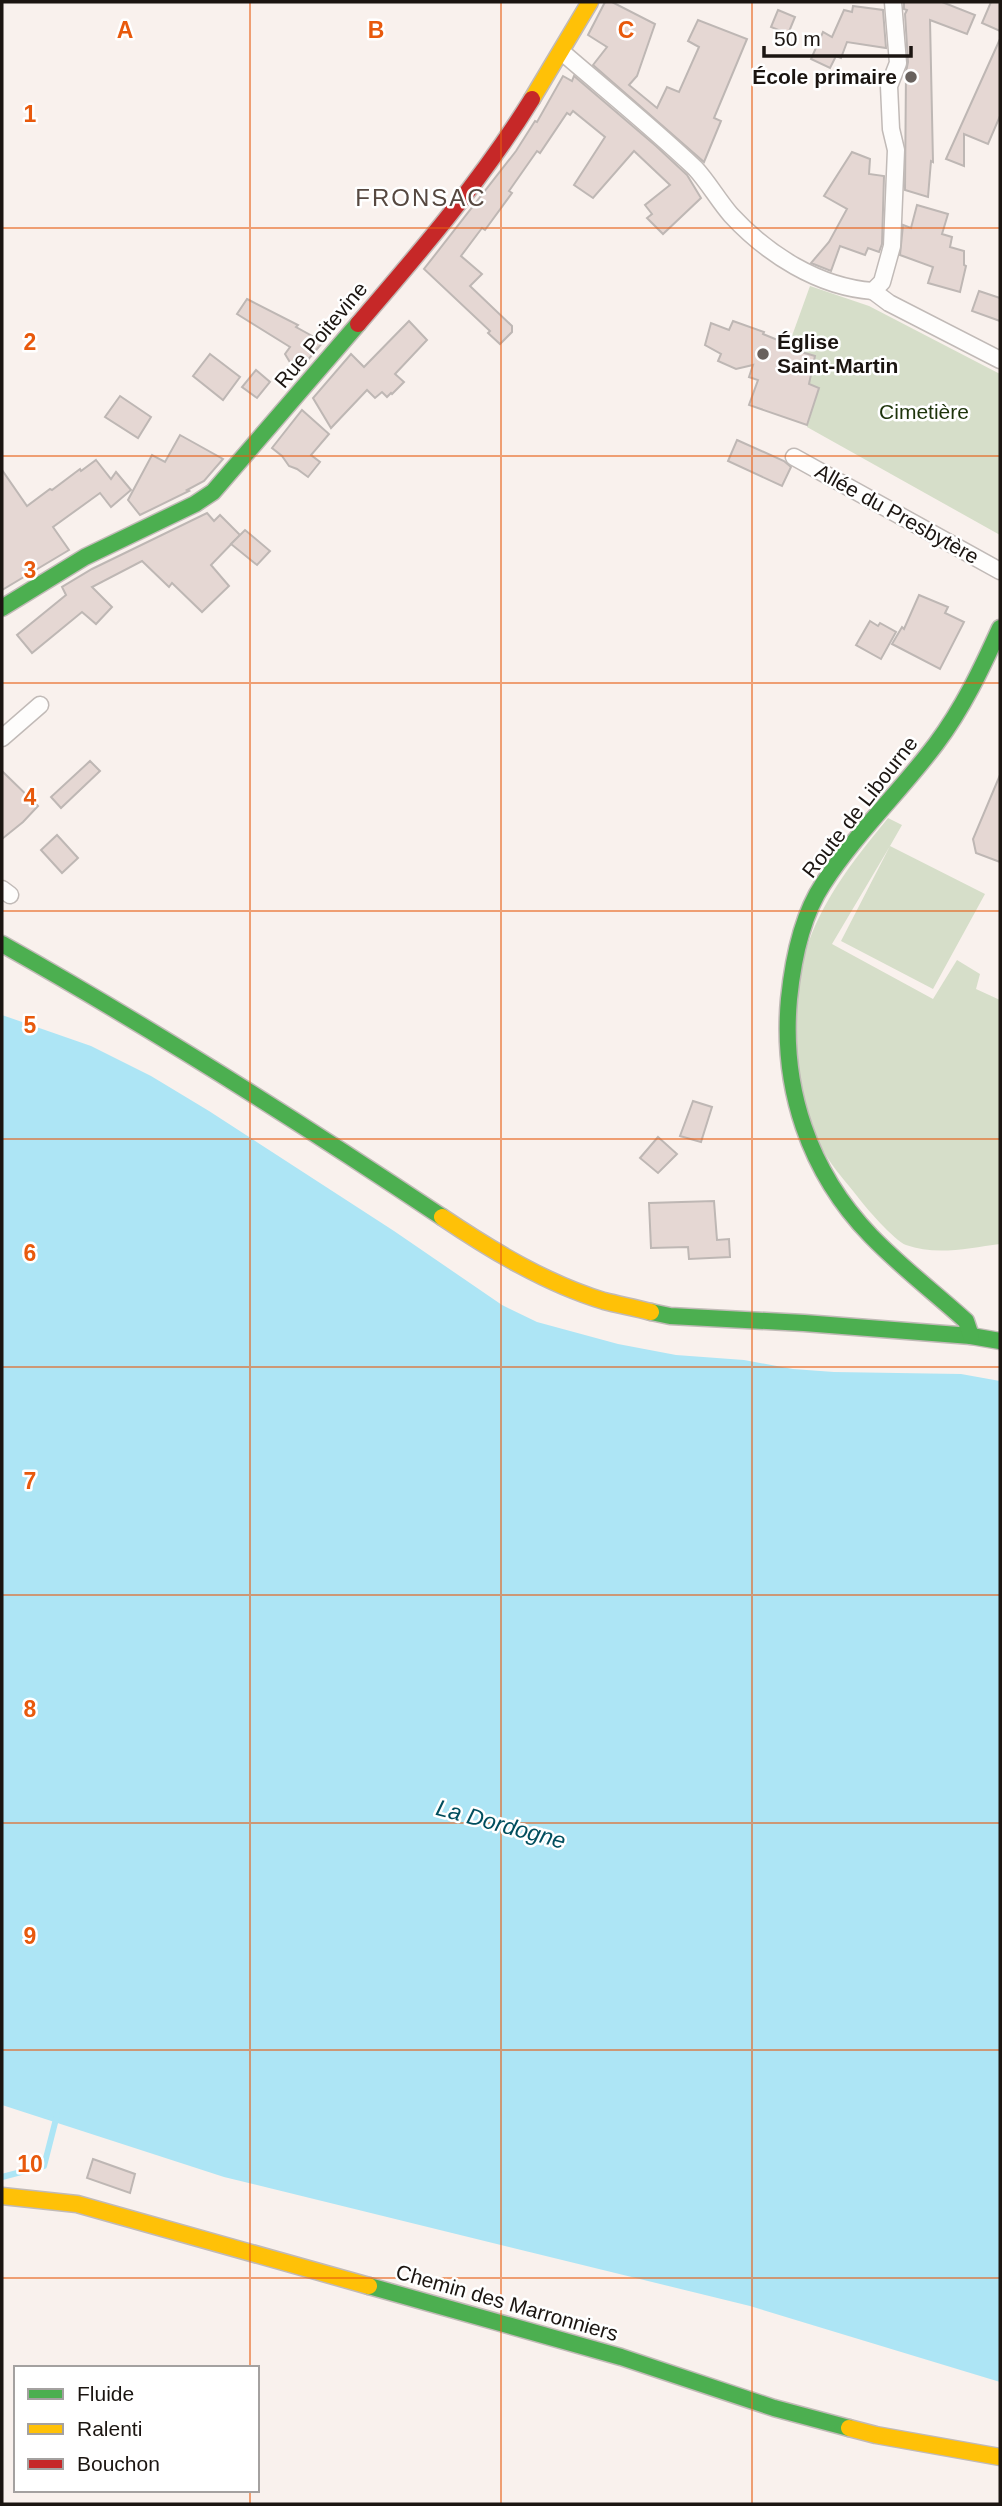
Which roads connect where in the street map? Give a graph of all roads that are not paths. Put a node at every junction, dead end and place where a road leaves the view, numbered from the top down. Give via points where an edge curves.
1 (590, 2) edge
2 (893, 2) edge
3 (562, 52) junction
4 (873, 291) junction
5 (1000, 360) edge
6 (794, 457) dead end
7 (1000, 571) edge
8 (2, 608) edge
9 (1000, 628) edge
10 (40, 705) dead end
11 (2, 738) edge
12 (2, 944) edge
13 (971, 1336) junction
14 (1000, 1341) edge
15 (2, 2196) edge
16 (1000, 2457) edge

1 - 3 street, Rue Poitevine
2 - 4 street via 898,63 889,86 896,150 892,246 882,282
3 - 4 street via 697,170 758,242 804,272 851,290
3 - 8 street, Rue Poitevine via 505,143 424,247 213,492 85,557
4 - 5 street
6 - 7 street, Allée du Presbytère
9 - 13 street, Route de Libourne via 937,742 820,887 792,970 786,1020 798,1119 826,1180 873,1238 966,1321
10 - 11 street
12 - 13 street via 295,1119 475,1239 542,1276 601,1300 670,1316
13 - 14 street
15 - 16 street, Chemin des Marronniers via 77,2204 621,2357 774,2409 876,2435

